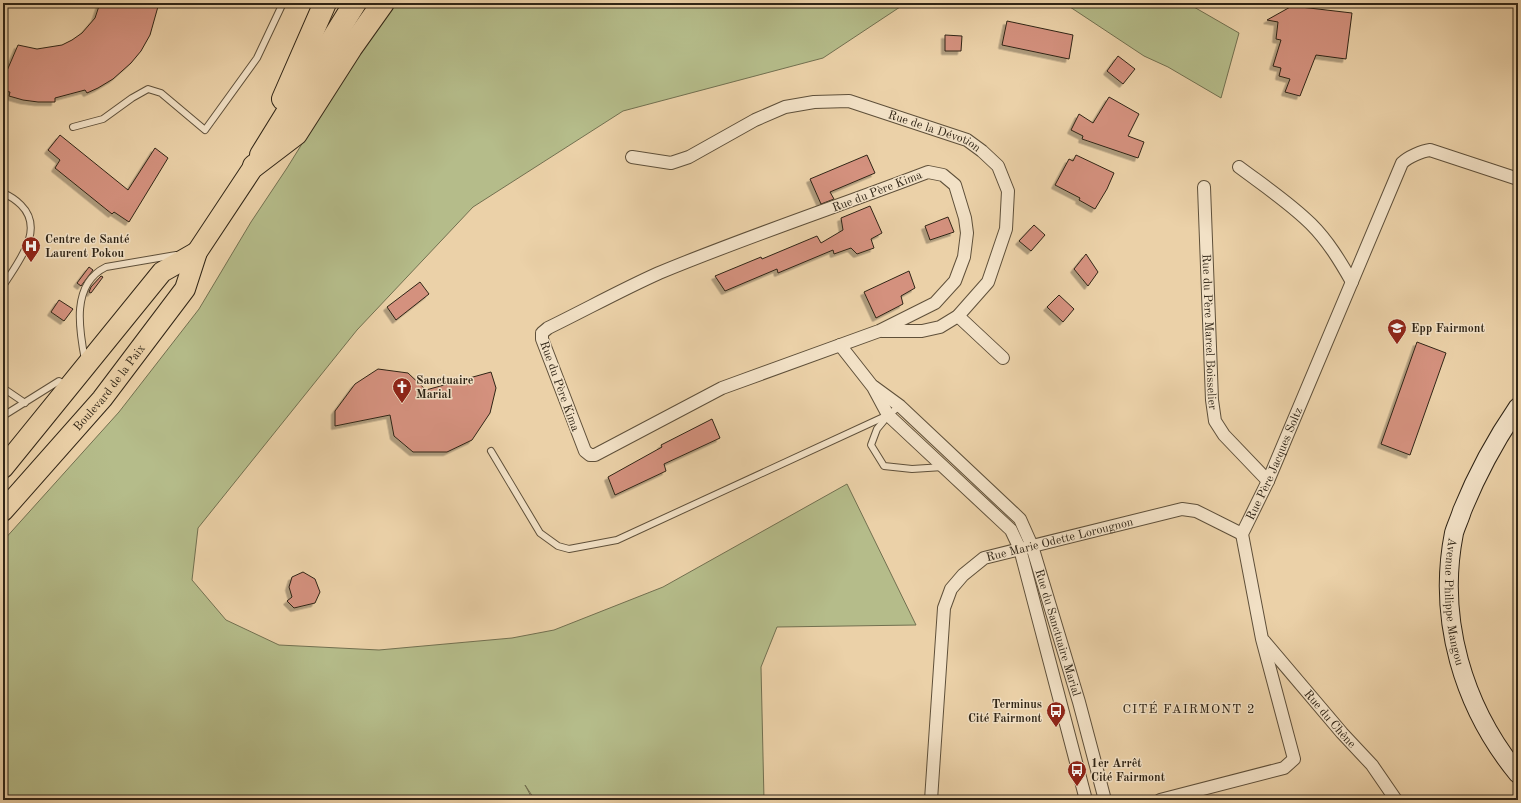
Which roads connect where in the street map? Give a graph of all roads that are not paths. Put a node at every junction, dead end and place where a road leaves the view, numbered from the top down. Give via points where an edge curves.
1 (283, 3) edge
2 (325, 3) edge
3 (355, 3) edge
4 (383, 3) edge
5 (73, 127) dead end
6 (632, 157) dead end
7 (254, 166) junction
8 (1239, 167) dead end
9 (1518, 179) edge
10 (1204, 187) dead end
11 (3, 193) edge
12 (197, 252) junction
13 (1352, 282) junction
14 (3, 286) edge
15 (958, 316) junction
16 (879, 331) junction
17 (840, 345) junction
18 (1003, 358) dead end
19 (87, 366) junction
20 (873, 387) junction
21 (3, 388) edge
22 (69, 388) junction
23 (25, 403) junction
24 (900, 406) junction
25 (1518, 407) edge
26 (888, 415) junction
27 (3, 416) edge
28 (491, 451) dead end
29 (943, 467) junction
30 (3, 468) edge
31 (1268, 481) junction
32 (3, 511) edge
33 (1242, 534) junction
34 (1026, 548) junction
35 (1262, 639) junction
36 (1079, 702) junction
37 (1062, 705) junction
38 (1514, 763) edge
39 (931, 800) edge
40 (1086, 800) edge
41 (1105, 800) edge
42 (1160, 800) edge
43 (1396, 800) edge

1 - 5 lane via 257,58 205,130 161,93 148,89 103,119
2 - 7 highway
3 - 7 highway
4 - 7 highway via 296,134
6 - 15 street, Rue de la Dévotion via 671,163 689,157 785,107 814,102 849,101 967,140 998,166 1008,191 1006,229 988,282
7 - 12 main road, Boulevard de la Paix
8 - 13 street via 1288,203 1312,225 1335,253
9 - 13 street, Rue Père Jacques Soltz via 1430,150 1405,160
10 - 31 street, Rue du Père Marcel Boisselier via 1212,400 1215,421 1224,435
11 - 14 lane via 26,211 31,231 29,243
12 - 19 main road, Boulevard de la Paix via 162,272
12 - 19 lane via 106,267 96,272 84,288 81,300 80,330
12 - 32 main road, Boulevard de la Paix via 185,288 102,399
13 - 31 street, Rue Père Jacques Soltz
15 - 16 street, Rue de la Dévotion via 940,327
15 - 18 street
16 - 17 street, Rue du Père Kima
16 - 17 street, Rue du Père Kima via 934,303 955,281 964,257 967,233 955,185 943,175 928,172 736,242 657,274 542,333 542,339 585,451 590,455 595,455 722,388
17 - 20 street, Rue du Sanctuaire Marial
19 - 22 main road, Boulevard de la Paix
20 - 24 street, Rue du Sanctuaire Marial
20 - 26 street, Rue du Sanctuaire Marial
21 - 23 lane
22 - 23 lane via 60,380
22 - 30 main road, Boulevard de la Paix
23 - 27 lane
24 - 26 lane
24 - 34 street, Rue du Sanctuaire Marial via 1020,519
25 - 38 street, Avenue Philippe Mangou via 1483,466 1454,532 1449,599 1451,628 1464,681 1481,718
26 - 28 lane via 617,540 569,549 558,546 540,533
26 - 29 street, Rue du Sanctuaire Marial
26 - 29 lane via 871,444 884,466 912,469
29 - 34 street, Rue du Sanctuaire Marial via 1011,530
31 - 33 street, Rue Père Jacques Soltz
33 - 34 street, Rue Marie Odette Lorougnon via 1196,511 1182,509
33 - 35 street, Rue Père Jacques Soltz
34 - 36 street, Rue du Sanctuaire Marial
34 - 37 street, Rue du Sanctuaire Marial
34 - 39 street, Rue Marie Odette Lorougnon via 984,558 951,588 944,608
35 - 42 street, Rue Père Jacques Soltz via 1294,759 1284,768
35 - 43 street, Rue du Chêne via 1372,765
36 - 37 street
36 - 41 street, Rue du Sanctuaire Marial
37 - 40 street, Rue du Sanctuaire Marial

